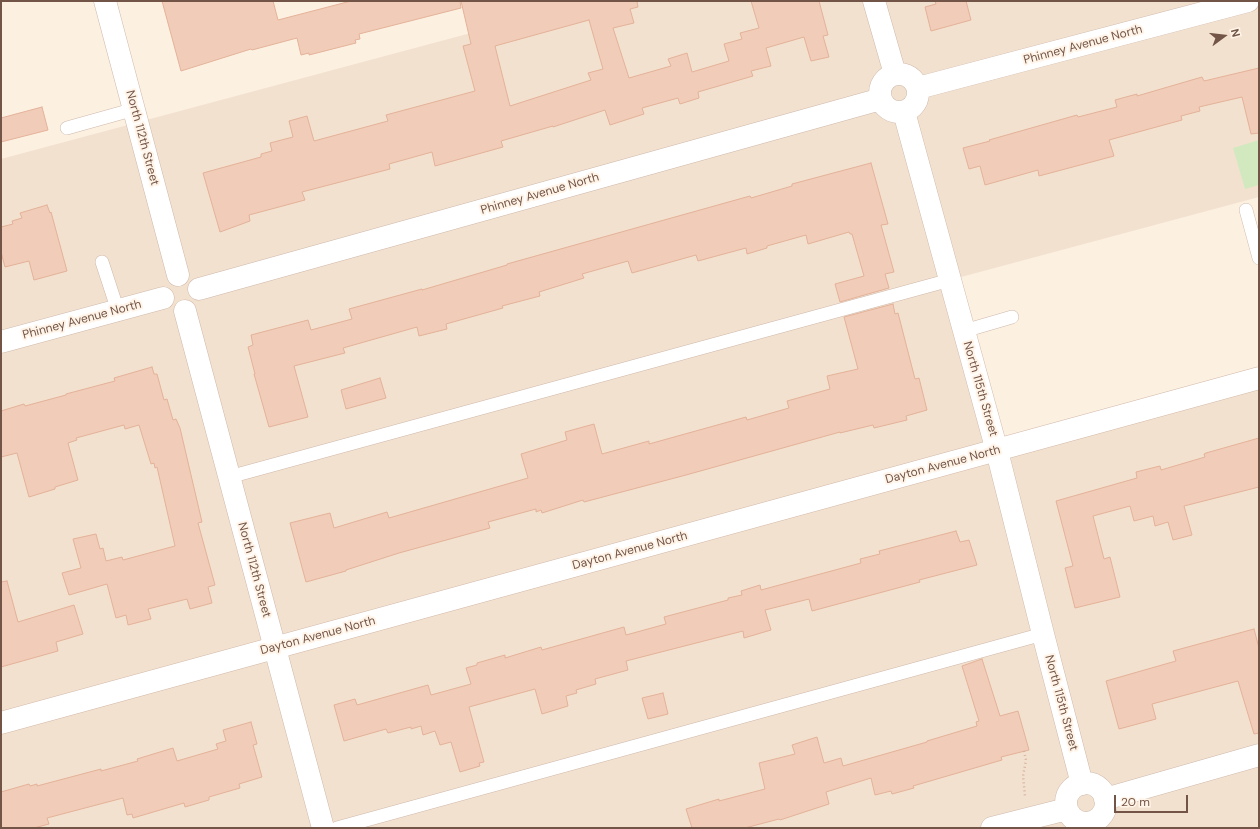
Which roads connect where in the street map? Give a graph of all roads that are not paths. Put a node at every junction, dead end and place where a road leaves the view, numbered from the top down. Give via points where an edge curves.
1 (105, 1) edge
2 (874, 1) edge
3 (1248, 1) edge
4 (895, 74) junction
5 (918, 88) junction
6 (881, 99) junction
7 (134, 109) junction
8 (904, 112) junction
9 (67, 128) dead end
10 (1246, 210) dead end
11 (1259, 258) edge
12 (102, 262) dead end
13 (178, 275) junction
14 (950, 280) junction
15 (199, 289) junction
16 (163, 298) junction
17 (118, 311) junction
18 (185, 311) junction
19 (1012, 317) dead end
20 (964, 331) junction
21 (1, 342) edge
22 (1259, 378) edge
23 (997, 451) junction
24 (229, 477) junction
25 (1043, 634) junction
26 (275, 648) junction
27 (1, 723) edge
28 (1259, 755) edge
29 (1082, 784) junction
30 (1105, 799) junction
31 (1067, 809) junction
32 (1092, 825) edge
33 (323, 828) edge
34 (337, 828) edge
35 (992, 828) edge

1 - 7 street, North 112th Street
2 - 4 street
3 - 5 street, Phinney Avenue North
4 - 5 street via 909,76
4 - 6 street via 882,84
5 - 8 street via 915,104
6 - 8 street via 886,108
6 - 15 street, Phinney Avenue North
7 - 9 lane
7 - 13 street, North 112th Street
8 - 14 street, North 115th Street
10 - 11 lane
12 - 17 lane
13 - 15 street via 192,279
13 - 16 street via 166,283
14 - 20 street, North 115th Street
14 - 24 lane
15 - 18 street via 198,301
16 - 17 street, Phinney Avenue North
16 - 18 street via 167,305 177,312
17 - 21 street, Phinney Avenue North
18 - 24 street, North 112th Street
19 - 20 lane
20 - 23 street, North 115th Street
22 - 23 street, Dayton Avenue North
23 - 25 street, North 115th Street
23 - 26 street, Dayton Avenue North
24 - 26 street, North 112th Street
25 - 29 street, North 115th Street
25 - 34 lane
26 - 27 street, Dayton Avenue North
26 - 33 street, North 112th Street
28 - 30 street
29 - 30 street via 1092,784
29 - 31 street via 1069,793 1066,799
30 - 32 street via 1104,811
31 - 32 street via 1072,818
31 - 35 street

